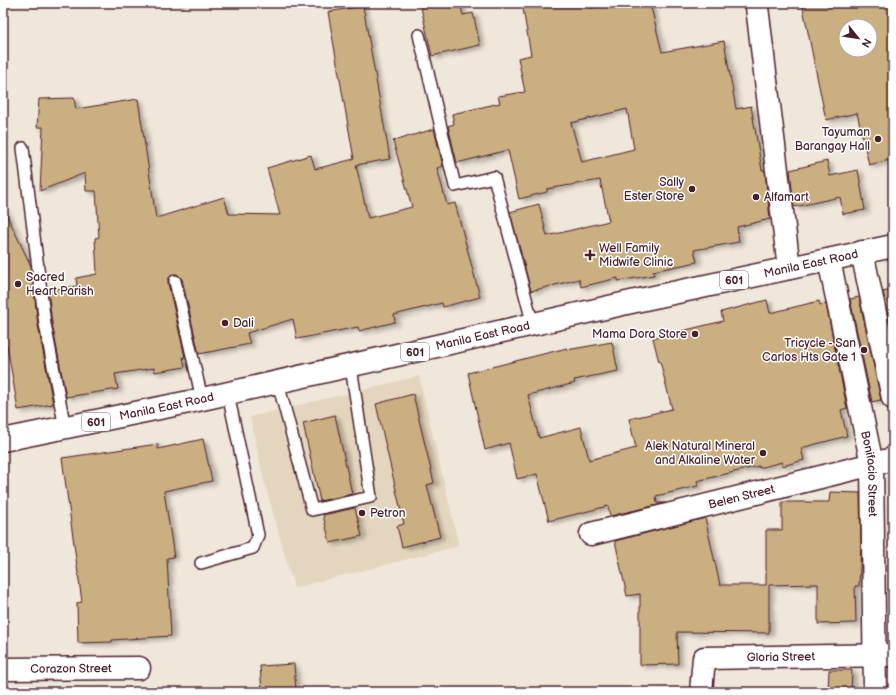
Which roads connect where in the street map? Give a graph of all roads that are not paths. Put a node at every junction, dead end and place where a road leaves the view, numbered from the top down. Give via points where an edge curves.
1 (757, 7) dead end
2 (419, 35) dead end
3 (23, 148) dead end
4 (893, 246) edge
5 (862, 252) junction
6 (829, 260) junction
7 (789, 268) junction
8 (175, 281) dead end
9 (532, 325) junction
10 (351, 367) junction
11 (278, 383) junction
12 (228, 394) junction
13 (893, 398) edge
14 (202, 399) junction
15 (65, 428) junction
16 (3, 440) edge
17 (893, 460) edge
18 (872, 464) junction
19 (591, 534) dead end
20 (201, 563) dead end
21 (884, 655) edge
22 (139, 668) dead end
23 (3, 669) edge
24 (701, 692) edge
25 (875, 692) edge

1 - 7 street
2 - 9 lane via 454,186 494,177
3 - 15 lane via 45,324
4 - 5 street, Manila East Road / 601
5 - 6 street, Manila East Road / 601
5 - 13 street
6 - 7 street, Manila East Road / 601
6 - 18 street, Bonifacio Street
7 - 9 street, Manila East Road / 601
8 - 14 lane
9 - 10 street, Manila East Road / 601
10 - 11 street, Manila East Road / 601
10 - 11 lane via 371,497 312,510
11 - 12 street, Manila East Road / 601
12 - 14 street, Manila East Road / 601
12 - 20 lane via 258,535 253,548
14 - 15 street, Manila East Road / 601
15 - 16 street, Manila East Road / 601
17 - 18 street, Belen Street
18 - 19 street, Belen Street
18 - 21 street, Bonifacio Street
21 - 24 street, Gloria Street via 704,658
21 - 25 street, Bonifacio Street
22 - 23 street, Corazon Street

